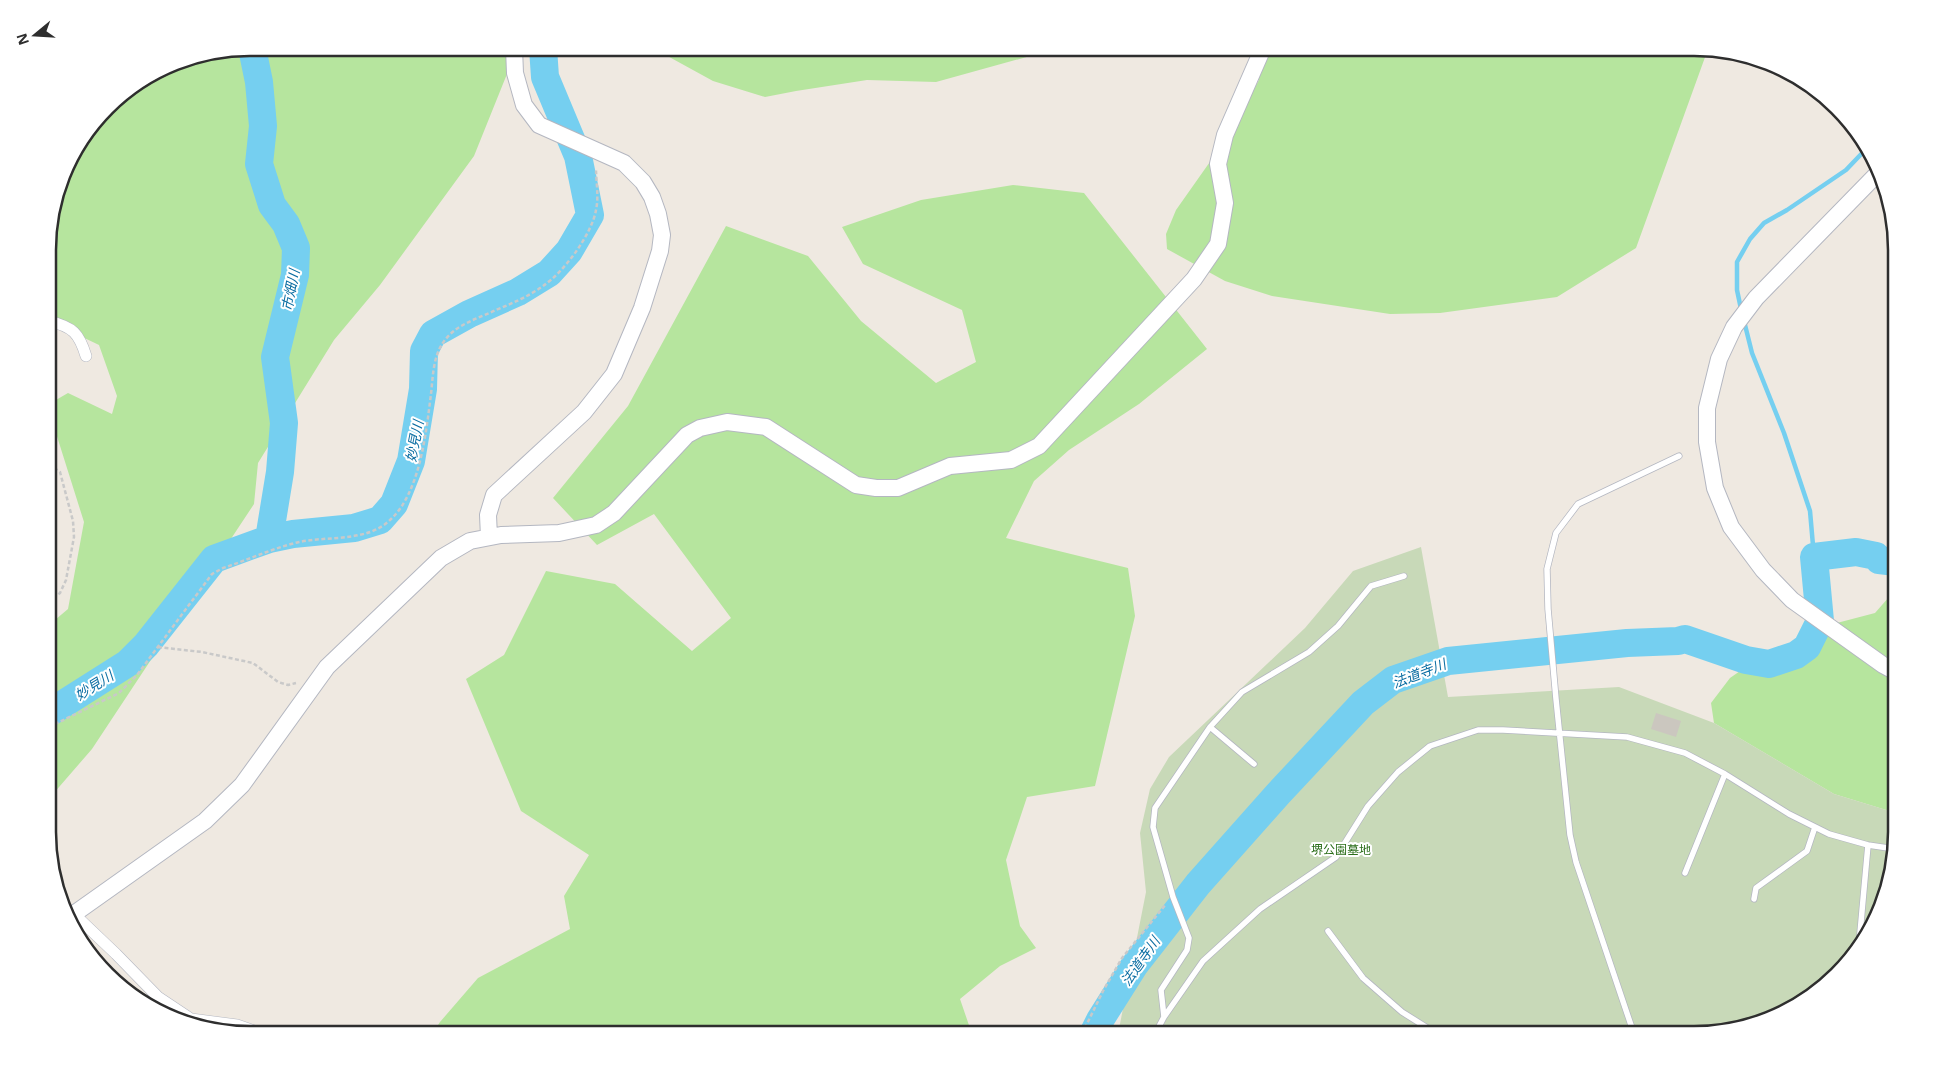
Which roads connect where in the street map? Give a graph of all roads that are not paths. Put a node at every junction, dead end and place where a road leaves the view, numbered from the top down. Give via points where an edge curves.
1 (514, 56) edge
2 (1260, 56) edge
3 (1874, 178) edge
4 (56, 323) edge
5 (86, 356) dead end
6 (1679, 456) dead end
7 (489, 538) junction
8 (1404, 576) dead end
9 (1888, 667) edge
10 (1210, 727) junction
11 (1560, 734) junction
12 (1254, 764) dead end
13 (1725, 774) junction
14 (1815, 827) junction
15 (1868, 845) junction
16 (1887, 848) edge
17 (1686, 873) dead end
18 (1754, 900) dead end
19 (74, 914) edge
20 (77, 920) edge
21 (1328, 931) dead end
22 (1860, 932) edge
23 (184, 1014) edge
24 (1164, 1017) junction
25 (210, 1021) edge
26 (234, 1025) edge
27 (1159, 1026) edge
28 (1424, 1026) edge
29 (1631, 1026) edge

1 - 7 street via 515,73 524,105 539,125 624,163 642,182 658,214 660,250 642,308 614,374 584,412 494,495 488,515
2 - 7 street via 1225,135 1218,164 1225,203 1218,244 1194,279 1039,446 1011,460 950,466 898,488 876,488 856,485 766,427 727,422 700,428 687,435 614,513 596,525 559,533
3 - 9 street via 1756,298 1734,327 1720,359 1707,408 1707,442 1715,488 1731,527 1763,570 1792,600
4 - 5 street via 74,331 82,341
6 - 11 lane via 1578,504 1556,533 1547,569
7 - 19 street via 470,541 441,558 327,667 242,785 205,822
8 - 10 lane via 1371,586 1331,633 1309,652 1242,692
10 - 12 lane
10 - 24 lane via 1155,808 1153,827 1189,938 1187,950 1161,990
11 - 13 lane via 1627,737 1685,753
11 - 24 lane via 1478,730 1430,746 1398,772 1374,799 1336,857 1260,909 1203,961
11 - 29 lane via 1570,835 1576,862
13 - 14 lane
13 - 17 lane
14 - 15 lane
14 - 18 lane via 1807,851 1756,888
15 - 16 lane
15 - 22 lane
20 - 23 street via 158,997
21 - 28 lane via 1362,978 1402,1012
24 - 27 lane
25 - 26 street

